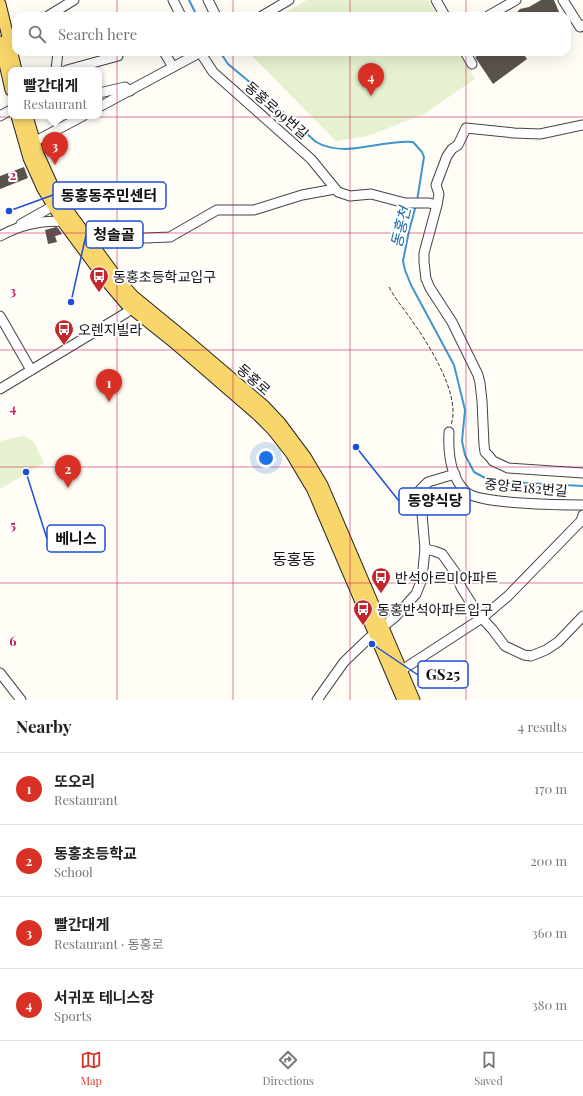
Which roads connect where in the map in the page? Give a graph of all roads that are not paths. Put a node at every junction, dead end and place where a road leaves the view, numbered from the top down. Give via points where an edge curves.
1 (74, 0) edge
2 (173, 0) edge
3 (208, 0) edge
4 (289, 0) edge
5 (436, 0) edge
6 (516, 0) edge
7 (563, 0) edge
8 (0, 4) edge
9 (56, 12) edge
10 (179, 12) edge
11 (214, 12) edge
12 (269, 12) edge
13 (443, 12) edge
14 (495, 12) edge
15 (582, 28) edge
16 (5, 41) edge
17 (58, 56) edge
18 (118, 56) dead end
19 (166, 56) edge
20 (193, 56) edge
21 (203, 56) edge
22 (468, 56) edge
23 (472, 64) dead end
24 (8, 67) edge
25 (15, 67) edge
26 (56, 67) edge
27 (78, 67) edge
28 (173, 67) junction
29 (130, 91) junction
30 (102, 92) edge
31 (102, 105) edge
32 (18, 119) edge
33 (27, 119) edge
34 (77, 119) edge
35 (583, 125) edge
36 (30, 144) junction
37 (335, 189) junction
38 (433, 204) junction
39 (53, 206) junction
40 (63, 222) junction
41 (11, 230) junction
42 (0, 236) edge
43 (91, 242) junction
44 (135, 304) junction
45 (0, 316) edge
46 (31, 370) junction
47 (0, 390) edge
48 (449, 432) road end
49 (583, 473) edge
50 (455, 474) junction
51 (583, 505) edge
52 (583, 515) edge
53 (425, 549) junction
54 (583, 616) edge
55 (482, 618) junction
56 (379, 630) junction
57 (405, 668) dead end
58 (0, 673) edge
59 (21, 700) edge
60 (317, 700) edge
61 (403, 700) edge
62 (414, 700) edge

1 - 9 street
2 - 10 street
3 - 11 street
4 - 12 street
5 - 13 street
6 - 14 street
7 - 15 street
8 - 16 main road
16 - 24 main road
16 - 25 main road
17 - 26 street
18 - 27 street
19 - 28 street
20 - 28 street, 동홍로99번길
21 - 37 street, 동홍로99번길 via 213,72 312,159
22 - 23 street
28 - 29 street, 동홍로99번길
29 - 30 street via 125,87
29 - 31 street, 동홍로99번길
32 - 36 main road, 동홍로
33 - 36 main road, 동홍로
34 - 36 street
35 - 38 street via 540,134 466,128 458,145 452,149 442,167 436,185 439,194
36 - 39 main road, 동홍로 via 35,173
36 - 43 main road, 동홍로 via 60,200
37 - 38 street via 350,196 371,194 405,203
37 - 43 street via 302,195 254,210 216,210 170,237
38 - 49 street via 424,253 426,279 452,322 478,375 486,452 493,461 508,468
39 - 40 main road, 동홍로
39 - 41 street
40 - 41 street via 45,222
40 - 44 main road, 동홍로 via 126,304
41 - 42 street
43 - 44 main road, 동홍로
44 - 46 street via 126,313
44 - 56 main road, 동홍로 via 257,414 288,448 313,490
45 - 46 street
46 - 47 street
48 - 50 street, 중앙로182번길 via 450,458
50 - 51 street, 중앙로182번길 via 466,492 475,497 522,503
50 - 53 street via 428,482 420,490
52 - 55 street via 581,521 519,585
53 - 55 street via 442,554
53 - 56 street via 422,579 416,594
54 - 55 street via 558,642 531,656 505,646
55 - 57 street
56 - 60 street via 344,662
56 - 61 main road, 동홍로
56 - 62 main road, 동홍로
58 - 59 street

